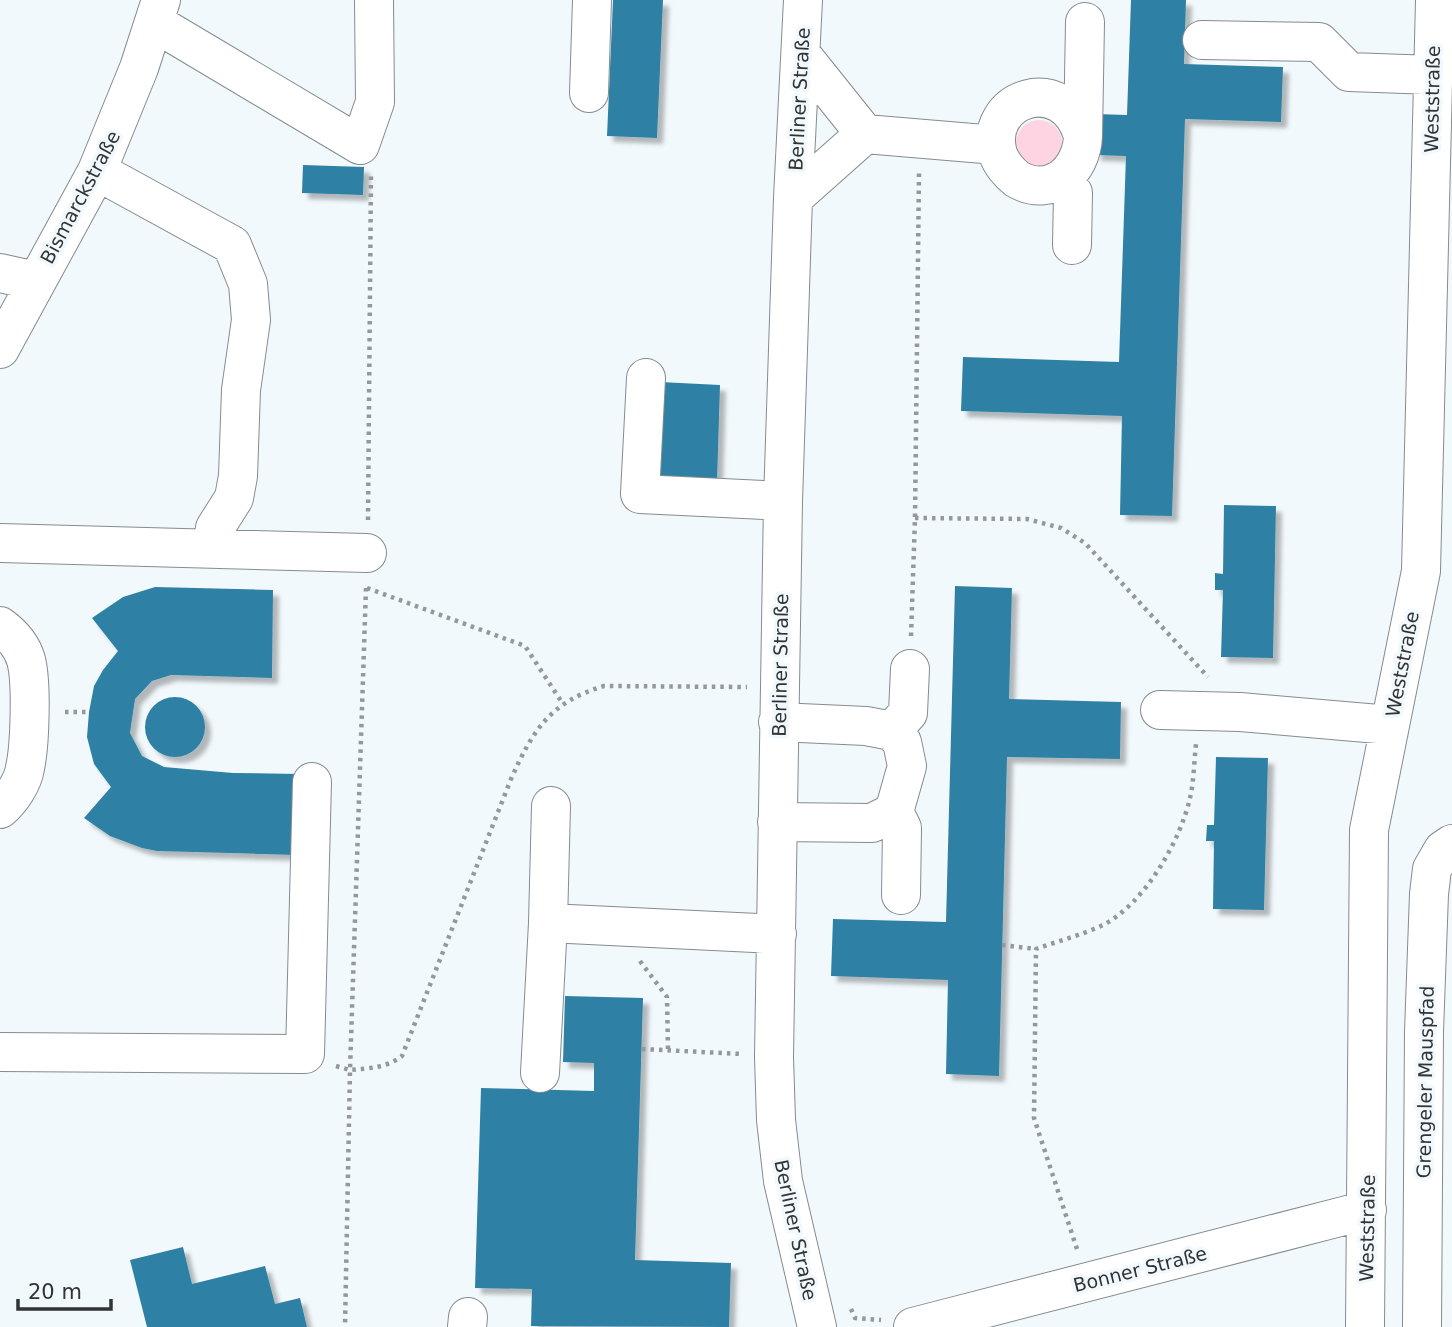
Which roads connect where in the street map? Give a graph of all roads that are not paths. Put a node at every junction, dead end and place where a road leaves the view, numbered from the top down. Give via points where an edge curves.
1 (374, 0) edge
2 (592, 0) edge
3 (803, 0) edge
4 (1435, 0) edge
5 (158, 11) edge
6 (1084, 22) dead end
7 (1202, 40) dead end
8 (802, 54) junction
9 (1433, 75) junction
10 (589, 93) dead end
11 (865, 134) junction
12 (1083, 136) junction
13 (996, 145) junction
14 (97, 171) junction
15 (1057, 181) junction
16 (793, 198) junction
17 (1072, 245) dead end
18 (18, 277) edge
19 (0, 349) edge
20 (646, 378) dead end
21 (783, 501) junction
22 (0, 543) edge
23 (212, 548) junction
24 (367, 570) road end
25 (0, 626) edge
26 (910, 669) road end
27 (1160, 710) dead end
28 (778, 722) junction
29 (1390, 725) junction
30 (891, 732) junction
31 (312, 782) dead end
32 (551, 806) dead end
33 (0, 809) edge
34 (894, 812) junction
35 (778, 822) junction
36 (1452, 844) edge
37 (901, 895) dead end
38 (548, 922) junction
39 (777, 934) junction
40 (0, 1052) edge
41 (540, 1073) dead end
42 (1367, 1210) junction
43 (817, 1327) edge
44 (913, 1327) edge
45 (1365, 1327) edge
46 (1422, 1327) edge

1 - 5 street via 375,102 360,145
2 - 10 street
3 - 8 street, Berliner Straße
4 - 9 street, Weststraße
5 - 14 street, Bismarckstraße
6 - 12 street
7 - 9 street via 1319,42 1349,72
8 - 11 street
8 - 16 street, Berliner Straße
9 - 29 street, Weststraße via 1421,571
11 - 13 street
11 - 16 street
12 - 13 street via 1079,121 1057,100 1028,98 1003,116
12 - 15 street via 1077,163
13 - 15 street via 999,158 1017,178 1030,183
14 - 18 street, Bismarckstraße
14 - 23 street via 232,245 248,285 251,320 241,390 239,476 234,498 215,528
15 - 17 street via 1073,193
16 - 21 street, Berliner Straße
18 - 19 street, Bismarckstraße
20 - 21 street via 640,494
21 - 28 street, Berliner Straße
22 - 23 street
23 - 24 street
25 - 33 street via 15,639 26,660 29,711 25,770
26 - 30 street via 908,713
27 - 29 street
28 - 30 street via 866,726
28 - 35 street, Berliner Straße
29 - 42 street, Weststraße via 1369,830
30 - 34 street via 902,742 907,766
31 - 40 street via 305,1054
32 - 38 street
34 - 35 street via 872,823
34 - 37 street via 902,828
35 - 39 street, Berliner Straße
36 - 46 street, Grengeler Mauspfad via 1432,869 1429,894
38 - 39 street
38 - 41 street
39 - 43 street, Berliner Straße via 776,1120 783,1181
42 - 44 street, Bonner Straße
42 - 45 street, Weststraße

